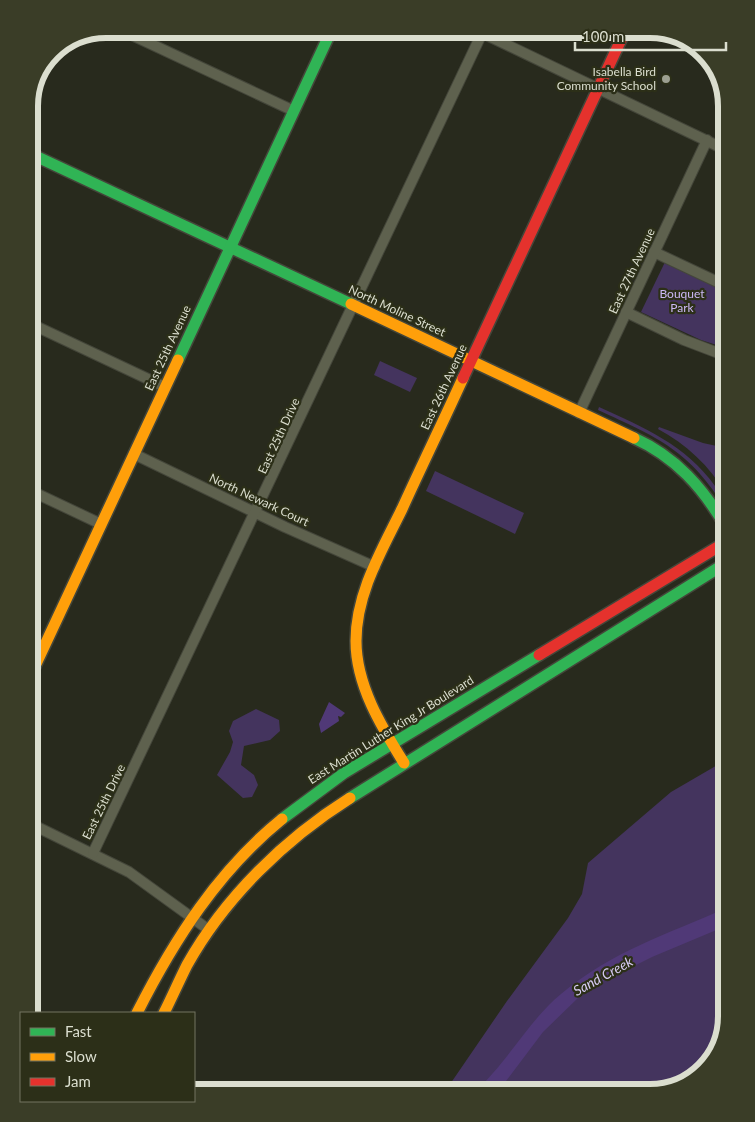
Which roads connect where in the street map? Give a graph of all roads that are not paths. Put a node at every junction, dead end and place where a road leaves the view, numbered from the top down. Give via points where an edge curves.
1 (138, 38) edge
2 (328, 38) edge
3 (476, 38) edge
4 (496, 38) edge
5 (622, 38) edge
6 (599, 88) junction
7 (294, 111) junction
8 (707, 140) junction
9 (718, 146) edge
10 (38, 157) edge
11 (230, 248) junction
12 (654, 252) junction
13 (718, 282) edge
14 (354, 306) junction
15 (626, 312) junction
16 (38, 326) edge
17 (718, 353) edge
18 (471, 361) junction
19 (165, 387) junction
20 (579, 413) junction
21 (134, 454) junction
22 (38, 494) edge
23 (256, 513) junction
24 (718, 514) edge
25 (101, 524) junction
26 (718, 547) edge
27 (375, 567) junction
28 (718, 568) edge
29 (38, 649) edge
30 (391, 744) junction
31 (404, 763) junction
32 (38, 827) edge
33 (94, 853) junction
34 (191, 916) junction
35 (209, 930) junction
36 (138, 1012) edge
37 (164, 1012) edge

1 - 7 street
2 - 7 street, East 25th Avenue
3 - 14 street, East 25th Drive
4 - 6 street
5 - 6 street, East 26th Avenue
6 - 8 street
6 - 18 street, East 26th Avenue
7 - 11 street, East 25th Avenue
8 - 9 street
8 - 12 street, East 27th Avenue
10 - 11 street, North Moline Street
11 - 14 street, North Moline Street
11 - 19 street, East 25th Avenue
12 - 13 street
12 - 15 street, East 27th Avenue
14 - 18 street, North Moline Street
14 - 23 street, East 25th Drive
15 - 17 street
15 - 20 street, East 27th Avenue
16 - 19 street
18 - 20 street, North Moline Street
18 - 27 street, East 26th Avenue
19 - 21 street, East 25th Avenue
20 - 24 street, North Moline Street via 654,447 677,463 701,487
21 - 23 street, North Newark Court
21 - 25 street, East 25th Avenue
22 - 25 street
23 - 27 street, North Newark Court
23 - 33 street, East 25th Drive
25 - 29 street, East 25th Avenue
26 - 30 street, East Martin Luther King Jr Boulevard
27 - 30 street, East 26th Avenue via 359,610 357,650 367,694
28 - 31 street
30 - 31 street, East 26th Avenue
30 - 34 street, East Martin Luther King Jr Boulevard via 278,822 222,877
31 - 35 street via 293,838 240,891
32 - 33 street
33 - 34 street via 142,879
34 - 35 street
34 - 36 street, East Martin Luther King Jr Boulevard
35 - 37 street

